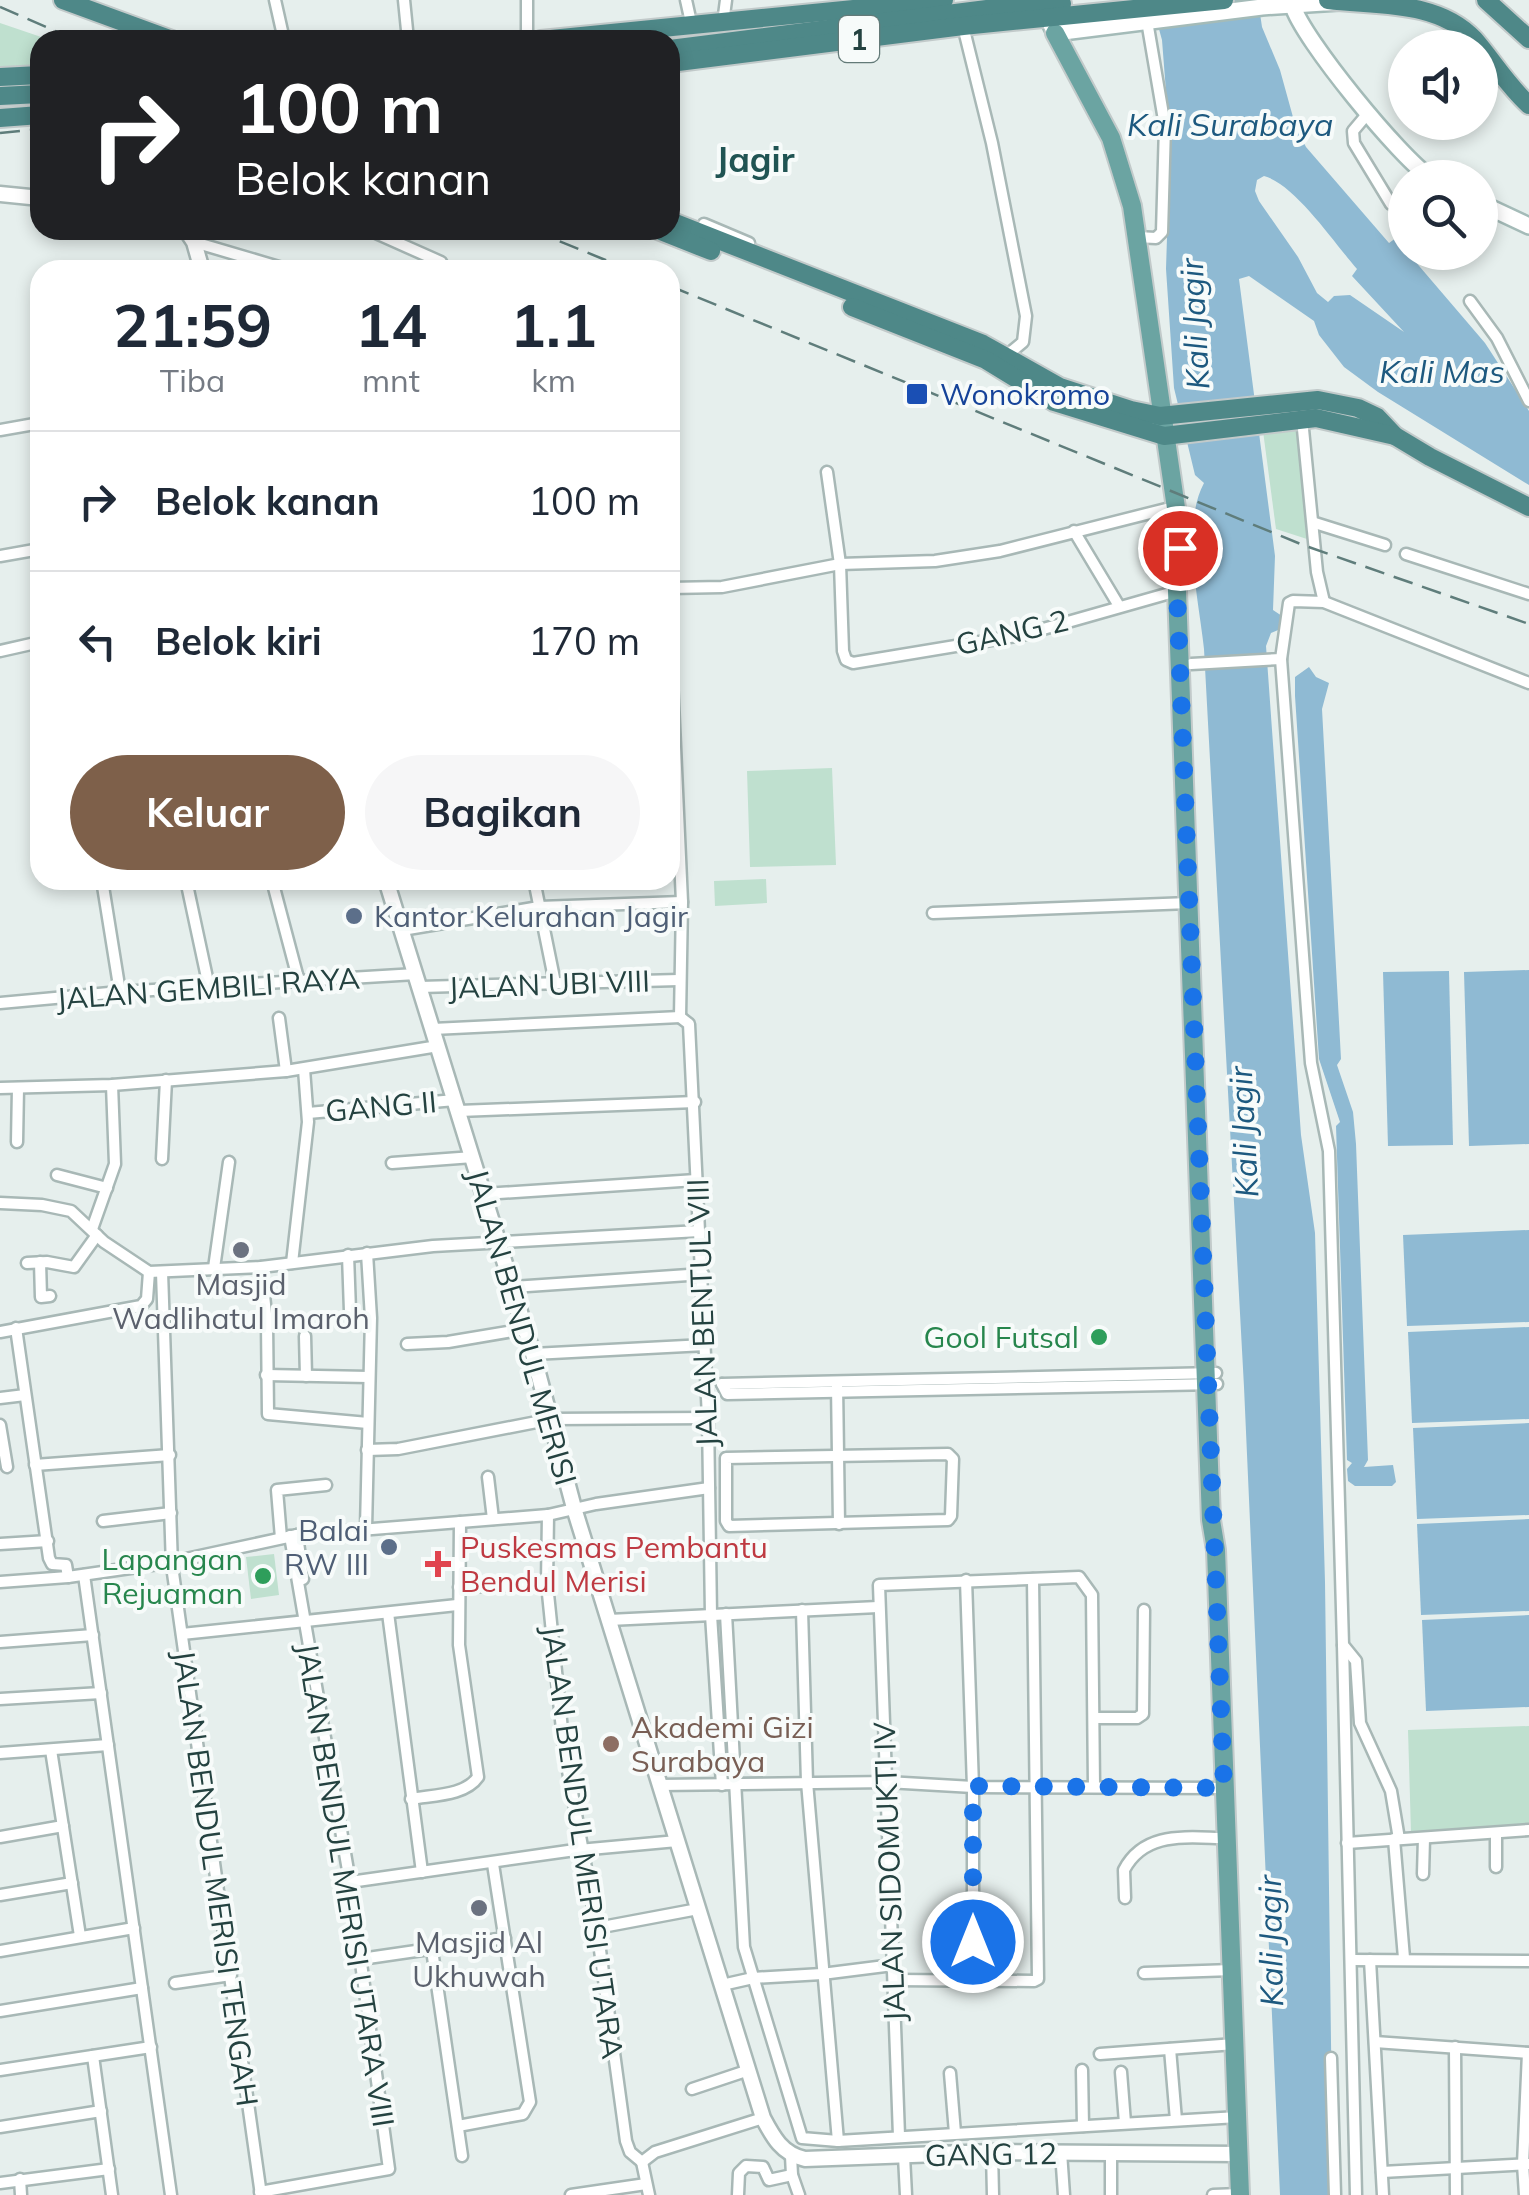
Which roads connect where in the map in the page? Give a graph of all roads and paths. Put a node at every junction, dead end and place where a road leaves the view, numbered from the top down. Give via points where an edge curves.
1 (63, 0) edge
2 (275, 0) edge
3 (404, 0) edge
4 (527, 0) edge
5 (686, 0) edge
6 (726, 0) edge
7 (1098, 0) edge
8 (1224, 0) edge
9 (1486, 0) edge
10 (1335, 1) edge
11 (946, 5) edge
12 (994, 5) edge
13 (1293, 6) junction
14 (921, 9) edge
15 (1053, 14) edge
16 (1151, 16) junction
17 (723, 24) junction
18 (963, 26) junction
19 (692, 27) junction
20 (145, 30) edge
21 (282, 30) edge
22 (407, 30) edge
23 (528, 30) edge
24 (657, 30) edge
25 (1529, 40) edge
26 (680, 50) edge
27 (680, 51) edge
28 (30, 76) edge
29 (0, 77) edge
30 (30, 94) edge
31 (0, 96) edge
32 (1529, 104) edge
33 (1369, 112) junction
34 (30, 116) edge
35 (0, 118) edge
36 (1411, 160) edge
37 (0, 194) edge
38 (30, 197) edge
39 (1388, 201) edge
40 (1498, 211) edge
41 (680, 223) edge
42 (1529, 226) edge
43 (1136, 237) junction
44 (680, 239) edge
45 (202, 240) edge
46 (392, 240) edge
47 (741, 245) junction
48 (764, 249) dead end
49 (261, 260) edge
50 (436, 260) edge
51 (1470, 301) dead end
52 (1006, 356) junction
53 (1529, 400) edge
54 (1169, 415) junction
55 (1302, 419) junction
56 (30, 425) edge
57 (0, 430) edge
58 (1164, 436) junction
59 (1395, 436) junction
60 (826, 472) dead end
61 (1174, 507) junction
62 (1529, 507) edge
63 (1315, 523) junction
64 (1074, 530) junction
65 (1384, 545) dead end
66 (1180, 548) junction
67 (30, 551) edge
68 (1406, 554) dead end
69 (0, 556) edge
70 (840, 564) junction
71 (680, 588) edge
72 (1177, 591) junction
73 (1529, 594) edge
74 (1324, 602) junction
75 (1119, 606) junction
76 (30, 644) edge
77 (0, 651) edge
78 (1277, 659) junction
79 (1197, 664) junction
80 (1529, 683) edge
81 (1188, 738) junction
82 (680, 882) edge
83 (104, 890) edge
84 (188, 890) edge
85 (275, 890) edge
86 (389, 890) edge
87 (536, 890) edge
88 (682, 902) junction
89 (1188, 903) junction
90 (539, 907) junction
91 (933, 914) dead end
92 (402, 930) junction
93 (679, 980) junction
94 (418, 981) junction
95 (299, 982) junction
96 (555, 983) junction
97 (209, 987) junction
98 (120, 992) junction
99 (0, 1004) edge
100 (279, 1018) dead end
101 (680, 1018) junction
102 (433, 1030) junction
103 (438, 1046) junction
104 (304, 1068) junction
105 (286, 1070) junction
106 (166, 1080) junction
107 (112, 1084) junction
108 (0, 1088) edge
109 (18, 1088) junction
110 (695, 1102) junction
111 (457, 1106) junction
112 (308, 1113) junction
113 (17, 1142) dead end
114 (473, 1158) junction
115 (162, 1159) dead end
116 (229, 1162) dead end
117 (392, 1162) dead end
118 (57, 1175) dead end
119 (696, 1180) junction
120 (107, 1188) junction
121 (484, 1194) junction
122 (0, 1203) edge
123 (1205, 1206) junction
124 (699, 1231) junction
125 (94, 1232) junction
126 (500, 1243) junction
127 (366, 1253) junction
128 (348, 1256) junction
129 (40, 1262) junction
130 (26, 1263) dead end
131 (292, 1263) junction
132 (261, 1267) junction
133 (214, 1268) junction
134 (149, 1272) junction
135 (162, 1272) junction
136 (702, 1274) junction
137 (513, 1287) junction
138 (41, 1297) dead end
139 (350, 1311) dead end
140 (16, 1328) junction
141 (525, 1328) junction
142 (0, 1332) edge
143 (305, 1336) dead end
144 (407, 1344) dead end
145 (704, 1345) junction
146 (533, 1354) junction
147 (266, 1375) junction
148 (306, 1376) junction
149 (369, 1377) junction
150 (1211, 1379) junction
151 (837, 1386) junction
152 (25, 1395) junction
153 (0, 1398) edge
154 (708, 1418) junction
155 (552, 1419) junction
156 (368, 1423) junction
157 (0, 1425) edge
158 (367, 1450) junction
159 (170, 1454) junction
160 (837, 1457) junction
161 (35, 1464) junction
162 (7, 1467) dead end
163 (488, 1478) dead end
164 (326, 1485) dead end
165 (709, 1488) junction
166 (574, 1508) junction
167 (171, 1513) junction
168 (548, 1515) junction
169 (493, 1519) junction
170 (103, 1521) dead end
171 (460, 1522) junction
172 (839, 1524) junction
173 (366, 1528) junction
174 (290, 1536) junction
175 (48, 1541) junction
176 (0, 1544) edge
177 (172, 1562) junction
178 (84, 1575) junction
179 (68, 1577) junction
180 (966, 1580) junction
181 (1032, 1580) junction
182 (0, 1582) edge
183 (547, 1584) junction
184 (459, 1587) junction
185 (457, 1605) junction
186 (878, 1607) junction
187 (802, 1610) junction
188 (1144, 1610) dead end
189 (388, 1613) junction
190 (718, 1615) junction
191 (609, 1620) junction
192 (306, 1623) junction
193 (182, 1634) junction
194 (93, 1635) junction
195 (0, 1642) edge
196 (1343, 1646) junction
197 (101, 1694) junction
198 (0, 1699) edge
199 (1095, 1718) junction
200 (108, 1746) junction
201 (52, 1750) junction
202 (0, 1754) edge
203 (807, 1782) junction
204 (888, 1782) junction
205 (728, 1784) junction
206 (660, 1785) junction
207 (973, 1786) junction
208 (1036, 1786) junction
209 (1094, 1786) junction
210 (1224, 1788) junction
211 (411, 1799) junction
212 (63, 1826) junction
213 (1529, 1830) edge
214 (1496, 1833) junction
215 (0, 1837) edge
216 (1227, 1838) junction
217 (1424, 1838) junction
218 (1396, 1839) junction
219 (678, 1841) junction
220 (1347, 1843) junction
221 (583, 1850) junction
222 (493, 1864) junction
223 (1496, 1868) dead end
224 (422, 1872) junction
225 (1423, 1874) dead end
226 (350, 1882) junction
227 (72, 1884) junction
228 (0, 1895) edge
229 (1124, 1898) dead end
230 (698, 1909) junction
231 (134, 1928) junction
232 (598, 1928) junction
233 (80, 1936) junction
234 (504, 1938) junction
235 (432, 1950) junction
236 (0, 1951) edge
237 (1404, 1958) junction
238 (361, 1959) junction
239 (1350, 1960) junction
240 (1370, 1960) junction
241 (1529, 1961) edge
242 (893, 1965) junction
243 (1232, 1970) junction
244 (1144, 1973) dead end
245 (822, 1974) junction
246 (230, 1975) junction
247 (748, 1979) junction
248 (894, 1980) junction
249 (973, 1981) junction
250 (175, 1984) dead end
251 (722, 1985) junction
252 (142, 1988) junction
253 (0, 2010) edge
254 (1375, 2042) junction
255 (1235, 2044) junction
256 (151, 2047) junction
257 (1170, 2048) junction
258 (1455, 2048) junction
259 (1528, 2053) edge
260 (1100, 2054) dead end
261 (93, 2056) junction
262 (1331, 2058) dead end
263 (0, 2070) edge
264 (748, 2070) junction
265 (1082, 2070) dead end
266 (1121, 2072) dead end
267 (950, 2073) dead end
268 (692, 2089) dead end
269 (101, 2111) junction
270 (1238, 2117) junction
271 (763, 2118) junction
272 (1176, 2120) junction
273 (1124, 2123) junction
274 (0, 2126) edge
275 (458, 2126) junction
276 (1084, 2126) junction
277 (949, 2133) junction
278 (899, 2136) junction
279 (838, 2140) junction
280 (992, 2152) junction
281 (1061, 2152) junction
282 (1111, 2152) junction
283 (945, 2154) junction
284 (1239, 2154) junction
285 (462, 2156) dead end
286 (791, 2156) junction
287 (904, 2156) junction
288 (642, 2162) junction
289 (1526, 2164) edge
290 (109, 2169) junction
291 (1455, 2170) junction
292 (1382, 2172) junction
293 (792, 2175) junction
294 (20, 2180) junction
295 (0, 2183) edge
296 (648, 2190) edge
297 (260, 2193) edge
298 (21, 2195) edge
299 (112, 2195) edge
300 (172, 2195) edge
301 (571, 2195) edge
302 (738, 2195) edge
303 (799, 2195) edge
304 (906, 2195) edge
305 (993, 2195) edge
306 (1064, 2195) edge
307 (1111, 2195) edge
308 (1213, 2195) edge
309 (1240, 2195) edge
310 (1335, 2195) edge
311 (1356, 2195) edge
312 (1383, 2195) edge
313 (1456, 2195) edge
314 (1525, 2195) edge

1 - 20 highway
2 - 21 street
3 - 22 street
4 - 23 street
5 - 19 street
6 - 17 street
7 - 15 highway, 1
8 - 16 highway, 1
9 - 25 highway
10 - 13 main road
10 - 32 highway via 1402,4 1454,22
11 - 12 highway, 1
11 - 14 highway, 1
11 - 17 highway, 1
12 - 15 highway, 1
13 - 16 main road
13 - 33 main road
14 - 26 highway, 1
15 - 16 highway, 1
15 - 18 highway, 1
15 - 43 main road via 1110,138
16 - 43 street via 1165,126 1162,232
17 - 19 highway, 1
18 - 27 highway, 1
18 - 52 street via 1026,316 1024,342
19 - 24 highway, 1
28 - 29 highway
30 - 31 highway
33 - 36 main road
33 - 39 street via 1353,132 1354,143
34 - 35 highway
37 - 38 street
40 - 42 main road
41 - 47 highway
43 - 54 main road
44 - 58 highway via 960,348 1056,403
45 - 49 street
46 - 50 street
47 - 48 street
47 - 52 highway
51 - 53 street
52 - 54 highway via 1072,392
54 - 58 main road
54 - 59 highway via 1318,400 1377,417
55 - 58 highway
55 - 59 highway
55 - 63 street
56 - 57 street
58 - 61 main road
59 - 62 highway
60 - 70 street
61 - 64 street
61 - 66 main road
63 - 65 street
63 - 74 street
64 - 70 street via 965,557
64 - 75 street
66 - 72 main road
66 - 79 main road
67 - 69 street
68 - 73 street
70 - 71 street via 722,587
70 - 75 street, GANG 2 via 846,660 853,662 1022,635
72 - 75 street, GANG 2
72 - 81 main road
74 - 78 street via 1290,604
74 - 80 street
76 - 77 street
78 - 79 street
78 - 196 street via 1311,1063 1329,1151
79 - 81 main road
81 - 89 main road
81 - 123 main road
82 - 88 street
83 - 98 street
84 - 97 street
85 - 95 street
86 - 92 street, JALAN BENDUL MERISI
87 - 90 street
88 - 90 street
88 - 93 street
89 - 91 street
89 - 123 main road
90 - 92 street
90 - 96 street
92 - 94 street, JALAN BENDUL MERISI
93 - 96 street, JALAN UBI VIII
93 - 101 street
94 - 95 street, JALAN GEMBILI RAYA
94 - 96 street, JALAN UBI VIII
94 - 102 street, JALAN BENDUL MERISI
95 - 97 street, JALAN GEMBILI RAYA
97 - 98 street, JALAN GEMBILI RAYA
98 - 99 street, JALAN GEMBILI RAYA
100 - 105 street
101 - 102 street
101 - 110 street, JALAN BENTUL VIII via 689,1024
102 - 103 street, JALAN BENDUL MERISI
103 - 104 street
103 - 111 street, JALAN BENDUL MERISI
104 - 105 street
104 - 112 street
105 - 106 street
106 - 107 street
106 - 115 street
107 - 109 street
107 - 120 street via 115,1164
108 - 109 street
109 - 113 street
110 - 111 street, GANG II
110 - 119 street, JALAN BENTUL VIII
111 - 112 street, GANG II
111 - 114 street, JALAN BENDUL MERISI
112 - 131 street
114 - 117 street
114 - 121 street, JALAN BENDUL MERISI
116 - 133 street
118 - 120 street
119 - 121 street
119 - 124 street, JALAN BENTUL VIII
120 - 125 street
121 - 126 street, JALAN BENDUL MERISI
122 - 125 street via 71,1211
123 - 150 main road
124 - 126 street
124 - 136 street, JALAN BENTUL VIII
125 - 129 street via 74,1267
125 - 134 street
126 - 127 street
126 - 137 street, JALAN BENDUL MERISI
127 - 128 street
127 - 149 street
128 - 131 street
128 - 139 street
129 - 130 street
129 - 138 street
131 - 132 street
132 - 133 street
132 - 147 street
133 - 135 street
134 - 135 street
134 - 140 street via 141,1306
135 - 159 street, JALAN BENDUL MERISI TENGAH
136 - 137 street
136 - 145 street, JALAN BENTUL VIII
137 - 141 street, JALAN BENDUL MERISI
140 - 142 street
140 - 152 street
141 - 144 street
141 - 146 street, JALAN BENDUL MERISI
143 - 148 street
145 - 146 street
145 - 154 street, JALAN BENTUL VIII
146 - 155 street, JALAN BENDUL MERISI
147 - 148 street
147 - 156 street via 268,1414
148 - 149 street
149 - 156 street
150 - 151 street
150 - 210 main road via 1222,1520 1216,1550
151 - 151 street via 727,1394 722,1384
151 - 160 street
152 - 153 street
152 - 161 street
154 - 155 street
154 - 165 street, JALAN BENTUL VIII
155 - 158 street
155 - 166 street, JALAN BENDUL MERISI
156 - 158 street
157 - 162 street
158 - 173 street
159 - 161 street
159 - 167 street, JALAN BENDUL MERISI TENGAH
160 - 172 street
160 - 172 street via 948,1454 953,1460 948,1520
160 - 172 street via 724,1460 728,1526
161 - 175 street
163 - 169 street
164 - 174 street, JALAN BENDUL MERISI UTARA VIII via 277,1490
165 - 166 street
165 - 190 street, JALAN BENTUL VIII
166 - 168 street
166 - 191 street, JALAN BENDUL MERISI
167 - 170 street
167 - 177 street, JALAN BENDUL MERISI TENGAH
168 - 169 street
168 - 183 street, JALAN BENDUL MERISI UTARA
169 - 171 street
171 - 173 street
171 - 184 street
173 - 174 street
174 - 177 street
174 - 192 street, JALAN BENDUL MERISI UTARA VIII
175 - 176 street
175 - 179 street via 50,1561 66,1565
177 - 178 street
177 - 193 street, JALAN BENDUL MERISI TENGAH
178 - 179 street
178 - 194 street
179 - 182 street
180 - 181 street
180 - 186 street via 879,1584
180 - 207 street
181 - 199 street via 1077,1576 1092,1593
181 - 208 street
183 - 184 street
183 - 221 street, JALAN BENDUL MERISI UTARA via 564,1748
184 - 185 street
185 - 189 street
185 - 211 street via 478,1777 462,1790
186 - 187 street
186 - 204 street, JALAN SIDOMUKTI IV
187 - 190 street
187 - 203 street
188 - 199 street via 1143,1714
189 - 192 street
189 - 211 street
190 - 191 street
190 - 205 street, JALAN BENTUL VIII
191 - 206 street, JALAN BENDUL MERISI
192 - 193 street
192 - 226 street, JALAN BENDUL MERISI UTARA VIII
193 - 246 street, JALAN BENDUL MERISI TENGAH
194 - 195 street
194 - 197 street
196 - 218 street via 1354,1655 1360,1723 1392,1790
196 - 220 street
197 - 198 street
197 - 200 street
199 - 209 street
200 - 201 street
200 - 231 street
201 - 202 street
201 - 212 street
203 - 204 street
203 - 205 street
203 - 245 street
204 - 207 street
204 - 242 street, JALAN SIDOMUKTI IV
205 - 206 street
205 - 247 street, JALAN BENTUL VIII
206 - 219 street, JALAN BENDUL MERISI
207 - 208 street
207 - 249 street
208 - 209 street
208 - 249 street via 1036,1980
209 - 210 street
210 - 216 main road
211 - 224 street
212 - 215 street
212 - 227 street
213 - 214 street
214 - 217 street
214 - 223 street
216 - 229 street via 1145,1845 1124,1870
216 - 243 main road
217 - 218 street
217 - 225 street
218 - 220 street
218 - 237 street
219 - 221 street
219 - 230 street, JALAN BENDUL MERISI
220 - 239 street
221 - 222 street
221 - 232 street, JALAN BENDUL MERISI UTARA
222 - 224 street
222 - 234 street
224 - 226 street
226 - 238 street, JALAN BENDUL MERISI UTARA VIII
227 - 228 street
227 - 233 street
230 - 232 street
230 - 251 street, JALAN BENDUL MERISI
231 - 233 street
231 - 252 street
232 - 288 street, JALAN BENDUL MERISI UTARA via 626,2142
233 - 236 street
234 - 235 street
234 - 275 street via 530,2102 523,2114
235 - 238 street
235 - 275 street
237 - 240 street
237 - 241 street
238 - 297 street, JALAN BENDUL MERISI UTARA VIII via 389,2168
239 - 240 street
239 - 311 street
240 - 254 street
242 - 245 street
242 - 248 street, JALAN SIDOMUKTI IV
243 - 244 street
243 - 255 main road
245 - 247 street
245 - 279 street
246 - 250 street
246 - 297 street, JALAN BENDUL MERISI TENGAH
247 - 251 street
247 - 279 street, JALAN BENTUL VIII via 799,2134
248 - 249 street
248 - 278 street, JALAN SIDOMUKTI IV
251 - 264 street, JALAN BENDUL MERISI
252 - 253 street
252 - 256 street
254 - 258 street
254 - 292 street
255 - 257 street
255 - 270 main road
256 - 261 street
256 - 300 street
257 - 260 street
257 - 272 street
258 - 259 street
258 - 291 street
259 - 289 street
261 - 263 street
261 - 269 street
262 - 310 street
264 - 268 street
264 - 271 street, JALAN BENDUL MERISI
265 - 276 street
266 - 273 street
267 - 277 street
269 - 274 street
269 - 290 street
270 - 272 street
270 - 284 main road
271 - 286 street
271 - 288 street
272 - 273 street
273 - 276 street
275 - 285 street
276 - 277 street
277 - 278 street
277 - 283 street
278 - 279 street
280 - 281 street, GANG 12
280 - 283 street, GANG 12
280 - 305 street
281 - 282 street, GANG 12
281 - 306 street
282 - 284 street, GANG 12
282 - 307 street
283 - 287 street, GANG 12
284 - 309 main road
286 - 287 street, GANG 12
286 - 293 street
287 - 304 street
288 - 296 street, JALAN BENDUL MERISI UTARA
289 - 291 street
289 - 314 street
290 - 294 street
290 - 299 street
291 - 292 street
291 - 313 street
292 - 312 street
293 - 302 street via 770,2180 763,2168 746,2166 738,2174
293 - 303 street
294 - 295 street
294 - 298 street
296 - 301 street
308 - 309 street

